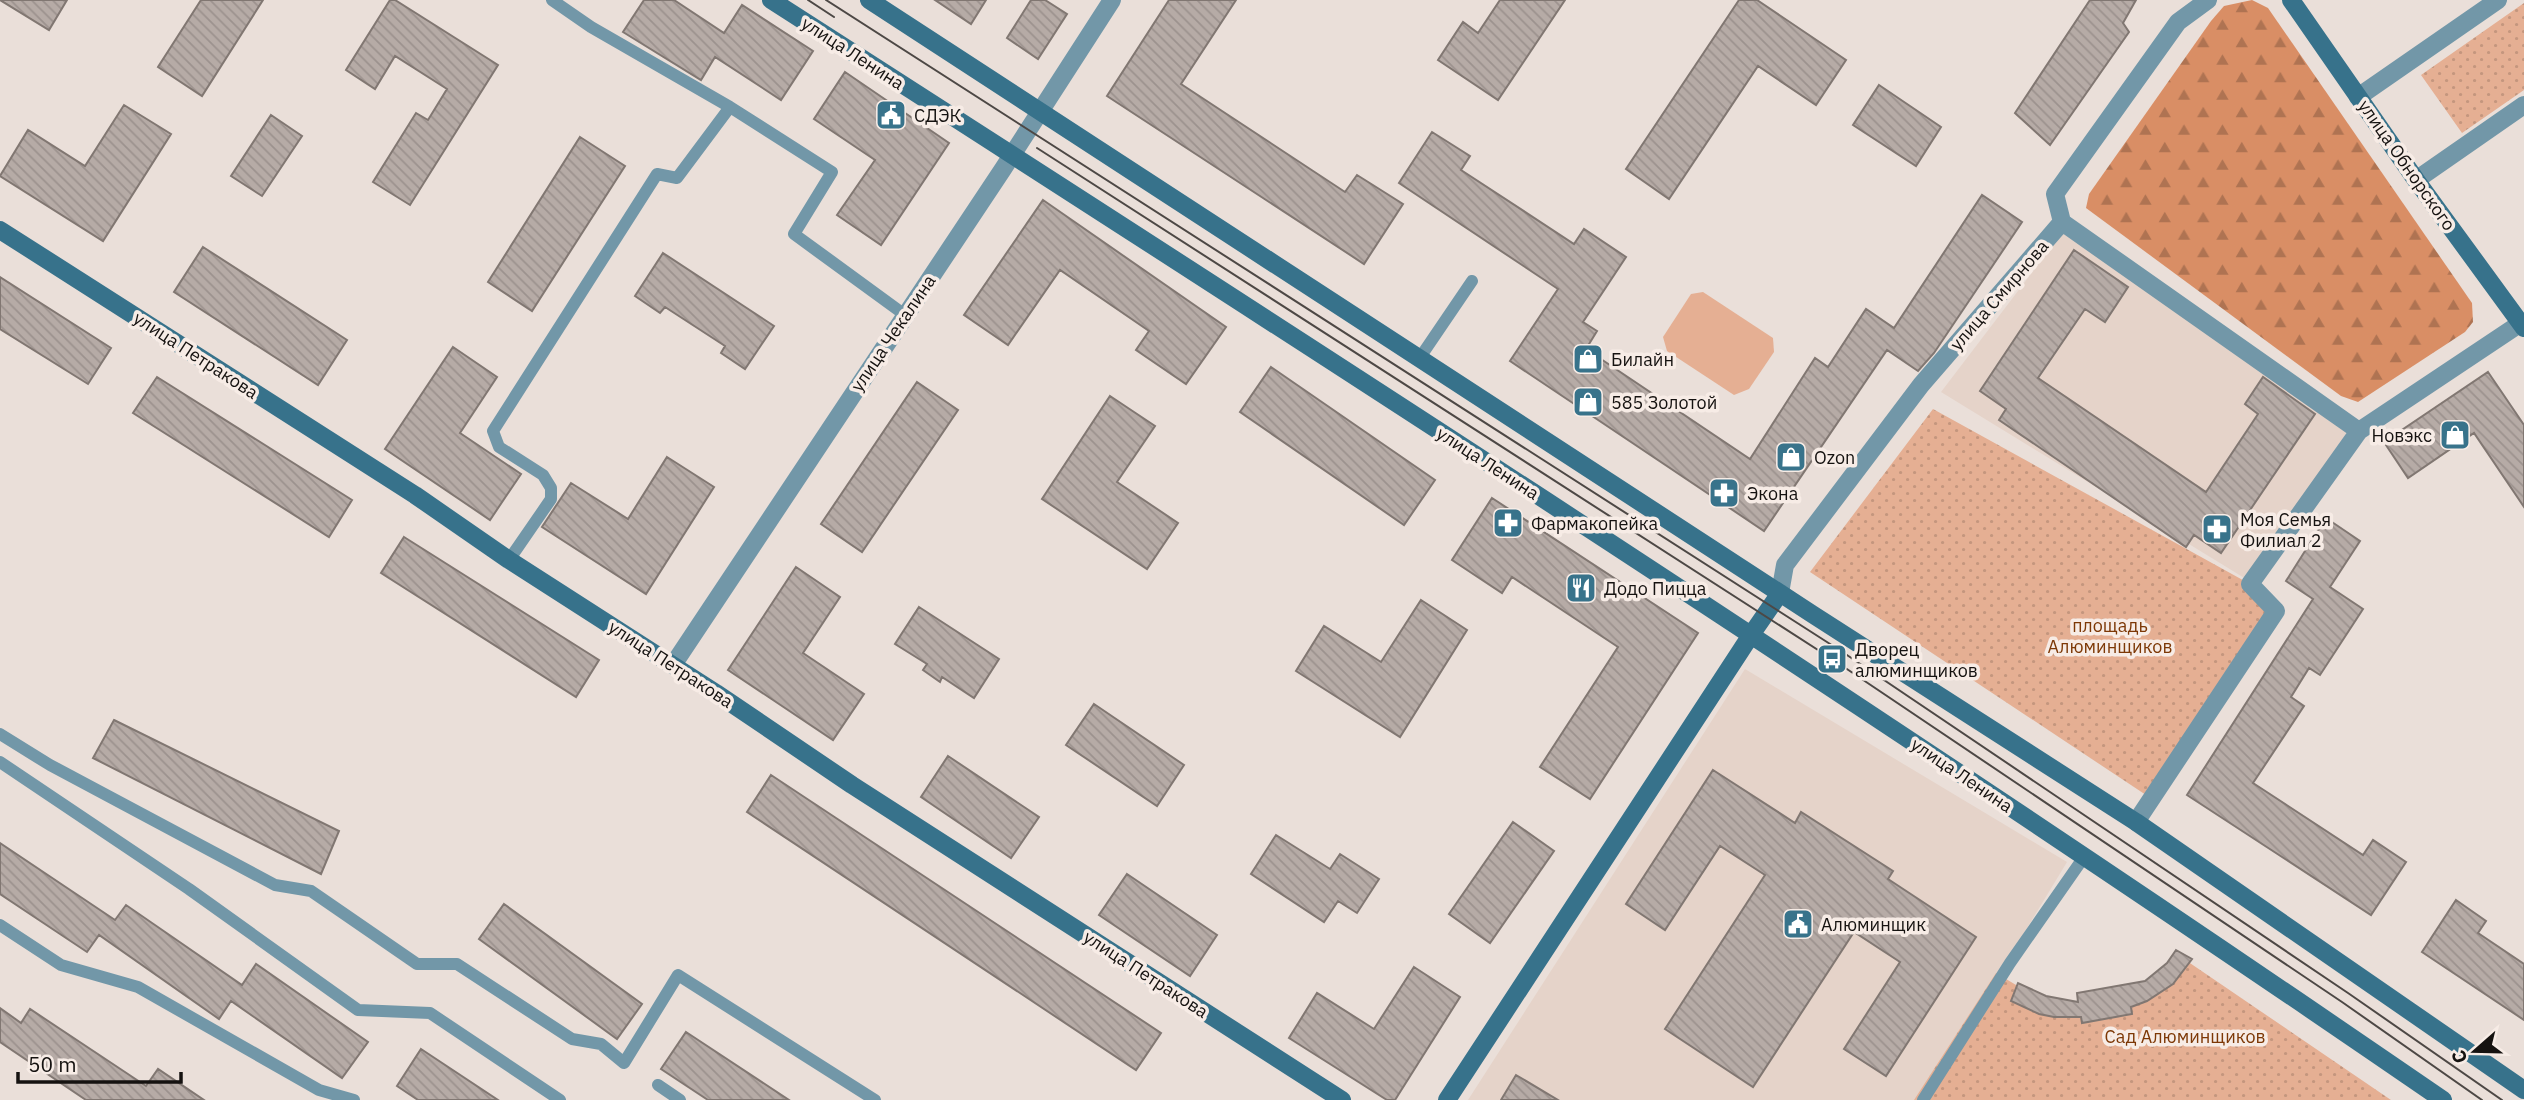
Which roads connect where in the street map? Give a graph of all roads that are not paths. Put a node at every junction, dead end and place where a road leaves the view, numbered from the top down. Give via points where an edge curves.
1 (552, 0) edge
2 (771, 0) edge
3 (869, 0) edge
4 (1112, 0) edge
5 (2208, 0) edge
6 (2291, 0) edge
7 (2498, 0) edge
8 (2358, 97) junction
9 (2524, 105) edge
10 (730, 107) junction
11 (1041, 111) junction
12 (1012, 155) junction
13 (2416, 180) junction
14 (2062, 222) junction
15 (0, 230) edge
16 (1472, 281) dead end
17 (905, 315) junction
18 (2522, 326) edge
19 (1419, 359) junction
20 (2359, 431) junction
21 (509, 560) junction
22 (1780, 593) junction
23 (1751, 635) junction
24 (673, 665) junction
25 (0, 734) edge
26 (0, 762) edge
27 (2136, 822) junction
28 (2084, 857) junction
29 (0, 925) edge
30 (658, 1086) dead end
31 (2524, 1090) edge
32 (354, 1100) edge
33 (559, 1100) edge
34 (680, 1100) edge
35 (875, 1100) edge
36 (1342, 1100) edge
37 (1447, 1100) edge
38 (1923, 1100) edge
39 (2443, 1100) edge

1 - 10 lane
2 - 12 main road, улица Ленина
3 - 11 main road
4 - 11 street, улица Чекалина
5 - 14 street via 2178,22 2055,194
6 - 8 main road, улица Обнорского
7 - 8 street
8 - 13 main road, улица Обнорского
9 - 13 street
10 - 17 lane via 832,172 794,234
10 - 21 lane via 677,178 657,174 493,431 499,447 544,475 551,488 551,499
11 - 12 street, улица Чекалина
11 - 19 main road
12 - 17 street, улица Чекалина
12 - 23 main road, улица Ленина
13 - 18 main road, улица Обнорского
14 - 20 street
14 - 22 street, улица Смирнова via 1921,385 1786,565
15 - 21 main road, улица Петракова
16 - 19 lane
17 - 24 street, улица Чекалина
18 - 20 street
19 - 22 main road
20 - 27 street via 2250,584 2276,611
21 - 24 main road, улица Петракова
22 - 23 main road
22 - 27 main road
23 - 28 main road, улица Ленина
23 - 37 main road
24 - 36 main road, улица Петракова
25 - 35 lane via 275,886 311,891 417,964 457,964 572,1039 601,1044 624,1063 678,975
26 - 33 lane via 358,1010 430,1013
27 - 31 main road
28 - 38 lane
28 - 39 main road, улица Ленина
29 - 32 lane via 61,965 138,987 319,1090
30 - 34 lane

